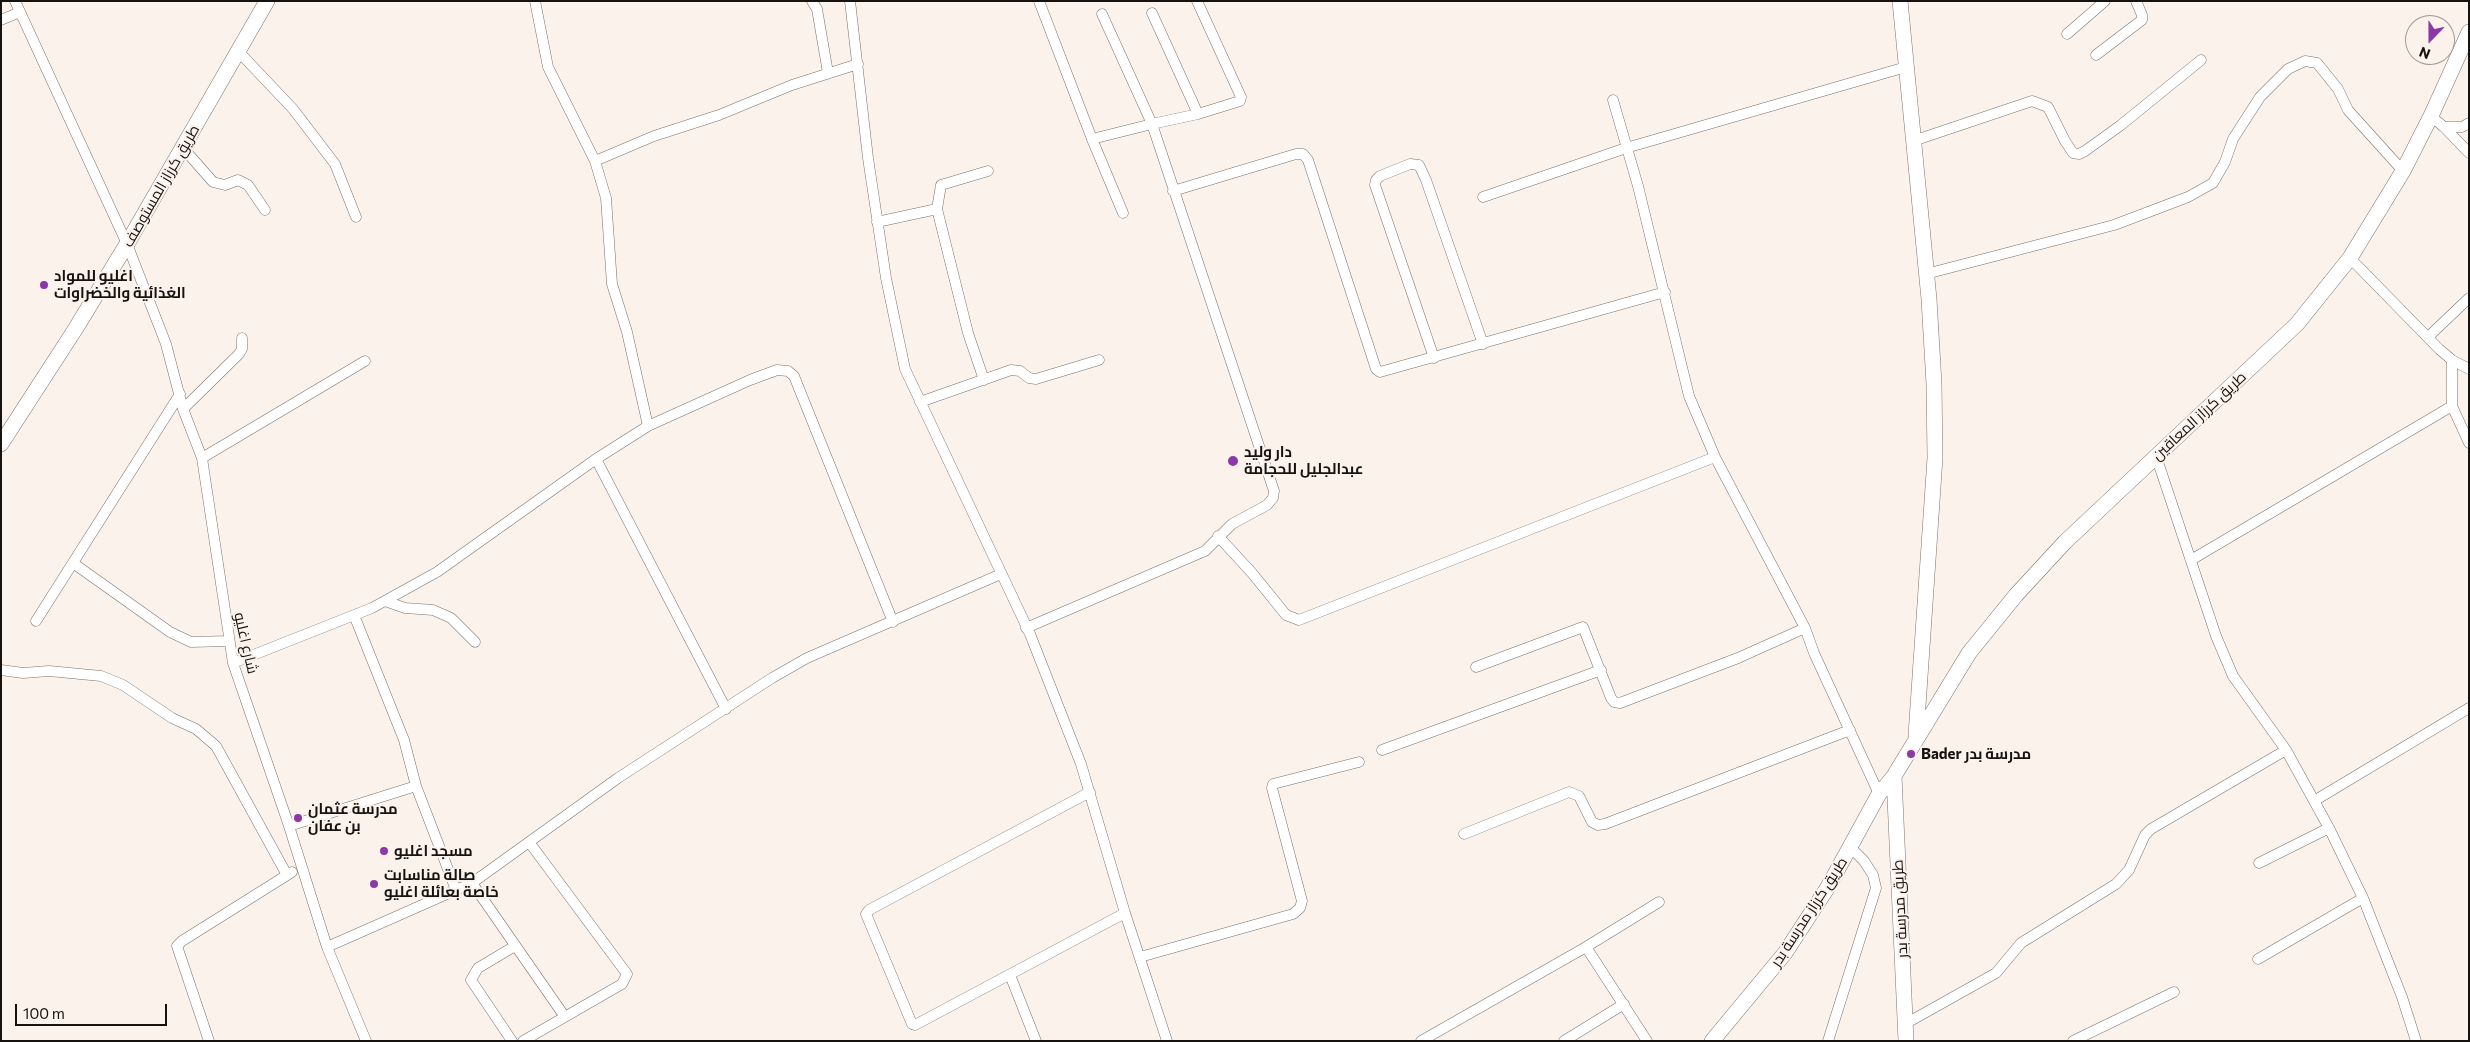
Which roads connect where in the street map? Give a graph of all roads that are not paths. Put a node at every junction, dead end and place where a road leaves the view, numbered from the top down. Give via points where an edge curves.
1 (15, 1) edge
2 (267, 1) edge
3 (535, 1) edge
4 (812, 1) edge
5 (850, 1) edge
6 (1039, 1) edge
7 (1197, 1) edge
8 (1900, 1) edge
9 (2105, 1) edge
10 (2136, 1) edge
11 (20, 12) junction
12 (1152, 13) dead end
13 (1102, 14) dead end
14 (1, 20) edge
15 (2469, 32) edge
16 (2067, 34) dead end
17 (238, 51) junction
18 (2096, 55) dead end
19 (2201, 60) dead end
20 (858, 64) junction
21 (1906, 67) junction
22 (828, 73) junction
23 (1613, 100) dead end
24 (1198, 114) junction
25 (2431, 116) junction
26 (2469, 123) edge
27 (1152, 124) junction
28 (2444, 128) junction
29 (1092, 139) junction
30 (1913, 141) junction
31 (1626, 148) junction
32 (184, 149) junction
33 (2469, 153) edge
34 (596, 161) junction
35 (988, 171) dead end
36 (2403, 171) junction
37 (1173, 191) junction
38 (1483, 198) dead end
39 (937, 209) junction
40 (265, 210) dead end
41 (1123, 213) dead end
42 (356, 217) dead end
43 (877, 222) junction
44 (127, 244) junction
45 (2350, 258) junction
46 (1926, 274) junction
47 (1665, 292) junction
48 (2469, 298) edge
49 (2428, 337) junction
50 (242, 338) dead end
51 (1483, 344) junction
52 (1434, 358) junction
53 (1099, 360) dead end
54 (2452, 360) junction
55 (365, 361) dead end
56 (2469, 369) edge
57 (984, 380) junction
58 (180, 394) junction
59 (920, 402) junction
60 (2452, 406) junction
61 (183, 409) junction
62 (648, 426) junction
63 (2469, 443) edge
64 (1, 444) edge
65 (2156, 456) junction
66 (202, 458) junction
67 (1715, 458) junction
68 (596, 459) junction
69 (1218, 536) junction
70 (2191, 560) junction
71 (73, 562) junction
72 (1001, 574) junction
73 (385, 601) junction
74 (354, 615) junction
75 (36, 621) dead end
76 (893, 622) junction
77 (1026, 628) junction
78 (1804, 628) junction
79 (229, 641) junction
80 (475, 642) dead end
81 (233, 663) junction
82 (1476, 667) dead end
83 (1, 670) edge
84 (1600, 670) junction
85 (2469, 708) edge
86 (726, 709) junction
87 (1850, 730) junction
88 (1916, 738) junction
89 (1382, 750) dead end
90 (2286, 750) junction
91 (1359, 762) dead end
92 (1894, 776) junction
93 (416, 786) junction
94 (1090, 792) junction
95 (1880, 794) junction
96 (2314, 801) junction
97 (289, 826) junction
98 (2329, 828) junction
99 (1464, 834) dead end
100 (529, 842) junction
101 (1851, 848) junction
102 (2259, 863) dead end
103 (300, 867) junction
104 (287, 875) junction
105 (472, 883) junction
106 (456, 890) junction
107 (2363, 898) junction
108 (1659, 902) dead end
109 (1125, 913) junction
110 (515, 946) junction
111 (327, 947) junction
112 (1586, 947) junction
113 (1140, 957) junction
114 (2258, 959) dead end
115 (1010, 975) junction
116 (2174, 992) dead end
117 (1624, 1004) junction
118 (565, 1017) junction
119 (1906, 1024) junction
120 (364, 1040) edge
121 (209, 1041) edge
122 (512, 1041) edge
123 (524, 1041) edge
124 (1036, 1041) edge
125 (1168, 1041) edge
126 (1421, 1041) edge
127 (1564, 1041) edge
128 (1647, 1041) edge
129 (1712, 1041) edge
130 (1828, 1041) edge
131 (1906, 1041) edge
132 (2073, 1041) edge
133 (2416, 1041) edge

1 - 11 street, شارع اغليو
2 - 17 street, طريق كرزاز المستوصف
3 - 34 street via 548,67
4 - 22 street via 817,8
5 - 20 street
6 - 29 street
7 - 24 street via 1241,97 1236,102
8 - 21 street
9 - 16 street
10 - 18 street via 2142,20
11 - 14 street
11 - 44 street, شارع اغليو
12 - 24 street
13 - 27 street
15 - 25 street, طريق كرزاز المعاقين
17 - 32 street, طريق كرزاز المستوصف
17 - 42 street via 293,108 335,164
19 - 30 street via 2078,154 2073,153 2064,141 2048,107 2032,101
20 - 22 street
20 - 43 street
21 - 30 street
21 - 31 street
22 - 34 street via 654,136
23 - 31 street
24 - 27 street
25 - 28 street
25 - 36 street, طريق كرزاز المعاقين
26 - 28 street via 2462,127
27 - 29 street
27 - 37 street
28 - 33 street
29 - 41 street
30 - 46 street
31 - 38 street
31 - 47 street
32 - 40 street via 213,182 225,185 238,180 248,185
32 - 44 street, طريق كرزاز المستوصف
34 - 62 street via 609,212 612,284 627,332
35 - 39 street via 941,185
36 - 45 street, طريق كرزاز المعاقين
36 - 46 street via 2348,110 2338,89 2317,63 2305,61 2288,69 2260,97 2233,139 2213,183 2205,188 2114,225
37 - 52 street via 1303,154 1308,160 1376,369 1384,373
37 - 69 street via 1274,491 1273,498 1266,505
39 - 43 street
39 - 57 street via 968,332
43 - 59 street via 905,369
44 - 58 street, شارع اغليو via 166,344
44 - 64 street, طريق كرزاز المستوصف
45 - 49 street
45 - 65 street, طريق كرزاز المعاقين via 2297,324
46 - 88 street via 1934,384 1935,458
47 - 51 street
47 - 67 street via 1689,396
48 - 49 street
49 - 54 street
50 - 61 street via 239,354
51 - 52 street
51 - 52 street via 1426,180 1419,165 1410,164 1380,176 1375,186
53 - 57 street via 1040,379 1011,370
54 - 56 street
54 - 60 street
55 - 66 street
57 - 59 street
58 - 61 street, شارع اغليو
58 - 71 street
59 - 72 street
60 - 63 street
60 - 70 street
61 - 66 street, شارع اغليو
62 - 68 street
62 - 76 street via 750,380 777,370 788,371 794,376
65 - 70 street
65 - 88 street, طريق كرزاز المعاقين via 2065,542 2016,595 1969,653
66 - 79 street, شارع اغليو
67 - 69 street via 1299,620 1286,615
67 - 78 street
68 - 73 street via 437,572
68 - 86 street
69 - 77 street via 1206,551
70 - 90 street via 2233,676
71 - 75 street
71 - 79 street via 177,636 191,642
72 - 76 street
72 - 77 street
73 - 74 street
73 - 80 street via 405,608 433,610 451,618
74 - 81 street
74 - 93 street via 404,740
76 - 86 street via 807,658
77 - 94 street
78 - 84 street via 1738,658 1620,703 1611,698
78 - 87 street
79 - 81 street, شارع اغليو
81 - 97 street, شارع اغليو
82 - 84 street via 1583,626
83 - 104 street via 101,676 124,685 172,718 196,729 216,746
84 - 89 street
85 - 96 street
86 - 100 street via 618,778
87 - 95 street
87 - 99 street via 1605,824 1592,822 1579,796 1569,792
88 - 92 street, طريق كرزاز المعاقين
90 - 96 street
90 - 119 street via 2151,829 2129,870 2116,884 2020,943 1996,974
91 - 113 street via 1273,784 1302,901 1300,908 1293,914
92 - 95 street, طريق كرزاز مدرسة بدر
92 - 119 street, طريق مدرسة بدر
93 - 97 street
93 - 106 street
94 - 109 street
94 - 115 street via 867,911 912,1024
95 - 101 street, طريق كرزاز مدرسة بدر
96 - 98 street
97 - 103 street, شارع اغليو
98 - 102 street
98 - 107 street
100 - 105 street
100 - 118 street via 627,974 622,984
101 - 129 street, طريق كرزاز مدرسة بدر via 1785,952
101 - 130 street via 1873,875 1876,888
103 - 104 street
103 - 111 street, شارع اغليو
104 - 121 street via 177,946
105 - 106 street
105 - 110 street
106 - 111 street
107 - 114 street
107 - 133 street
108 - 112 street
109 - 113 street
109 - 115 street
110 - 118 street
110 - 122 street via 478,968 471,980
111 - 120 street, شارع اغليو
112 - 117 street
112 - 126 street
113 - 125 street
115 - 124 street
116 - 132 street
117 - 127 street
117 - 128 street
118 - 123 street
119 - 131 street, طريق مدرسة بدر

